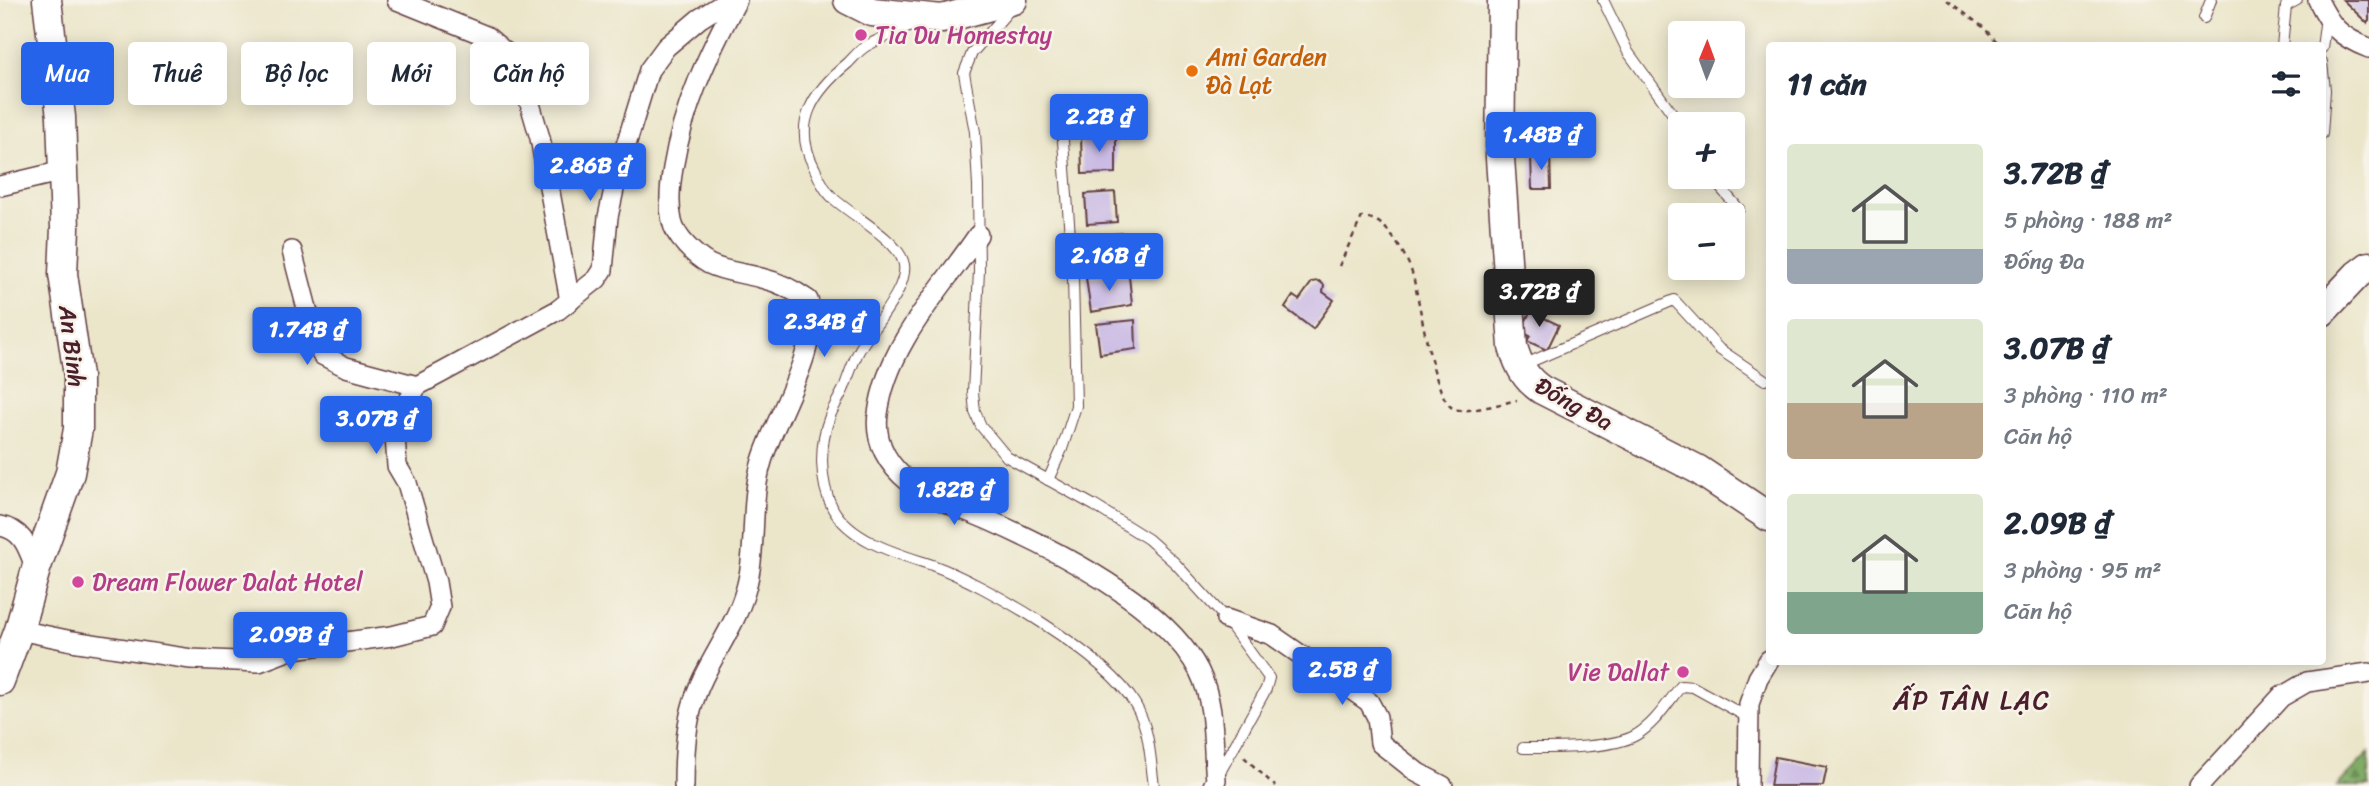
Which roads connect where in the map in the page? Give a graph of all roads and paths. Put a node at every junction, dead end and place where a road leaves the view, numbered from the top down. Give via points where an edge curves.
1 (47, 0) edge
2 (397, 0) edge
3 (729, 0) edge
4 (737, 0) edge
5 (848, 0) edge
6 (1013, 0) edge
7 (1019, 0) edge
8 (1603, 0) edge
9 (1947, 0) edge
10 (2211, 0) edge
11 (2297, 0) edge
12 (1497, 8) edge
13 (2322, 8) edge
14 (929, 18) junction
15 (2204, 18) dead end
16 (1997, 42) edge
17 (2282, 42) edge
18 (2322, 42) edge
19 (2369, 48) edge
20 (1671, 112) edge
21 (1063, 141) dead end
22 (63, 171) junction
23 (0, 186) edge
24 (1722, 189) edge
25 (1734, 203) edge
26 (978, 235) junction
27 (292, 251) dead end
28 (1339, 266) dead end
29 (2369, 266) edge
30 (570, 301) junction
31 (2326, 308) edge
32 (1528, 377) junction
33 (1765, 380) dead end
34 (417, 386) junction
35 (1048, 480) junction
36 (1766, 515) edge
37 (0, 526) edge
38 (36, 569) junction
39 (1226, 619) junction
40 (19, 630) junction
41 (1766, 665) edge
42 (2369, 673) edge
43 (0, 681) edge
44 (1749, 718) junction
45 (1234, 747) junction
46 (1523, 748) dead end
47 (1214, 783) edge
48 (684, 786) edge
49 (1154, 786) edge
50 (1275, 786) edge
51 (1443, 786) edge
52 (1748, 786) edge
53 (2199, 786) edge

1 - 22 street, An Binh
2 - 30 street via 486,36 505,52 523,80 540,138
3 - 30 street via 666,47 649,70 618,171 603,270
4 - 48 street via 693,88 669,194 672,221 682,240 709,264 792,289 808,300 812,313 799,373 757,480 746,591 692,706
5 - 14 street via 872,12
6 - 14 street via 942,19
7 - 26 lane via 972,52 964,73 975,132
8 - 20 lane via 1628,52
9 - 16 path
10 - 15 lane
11 - 17 lane via 2286,6
12 - 32 street, Đống Đa via 1500,158 1513,346
13 - 18 lane
13 - 19 street via 2344,37
14 - 49 lane via 865,46 820,91 805,123 806,149 824,186 901,255 905,266 898,292 859,350 830,418 823,444 826,492 834,510 859,534 983,589 1100,664 1134,702 1144,722
21 - 35 lane via 1076,406
22 - 23 street
22 - 38 street, An Binh via 63,274 78,376 78,429 70,473
24 - 25 lane
26 - 35 lane via 975,412 1007,457
26 - 47 street via 929,300 889,372 877,417 882,452 911,483 1119,589 1157,621 1198,669 1207,691 1214,721
27 - 34 street via 323,355 346,367
28 - 32 path via 1362,217 1380,222 1389,232 1411,271 1434,375 1452,408 1466,410 1520,400
29 - 31 street
30 - 34 street
32 - 33 lane via 1674,300 1719,349
32 - 36 street, Đống Đa via 1697,469
34 - 40 street via 395,435 397,466 407,483 436,582 440,607 432,626 293,649 259,662 191,659
35 - 39 lane via 1148,539
37 - 38 street via 17,531
38 - 40 street, An Binh
39 - 45 lane via 1269,678
39 - 51 street via 1272,635 1369,702 1377,717 1380,743 1418,774
40 - 43 street, An Binh
41 - 44 street via 1749,704
42 - 53 street via 2307,682 2281,697
44 - 46 lane via 1693,687 1681,686 1635,736 1603,744
44 - 52 street
45 - 47 lane
45 - 50 path

